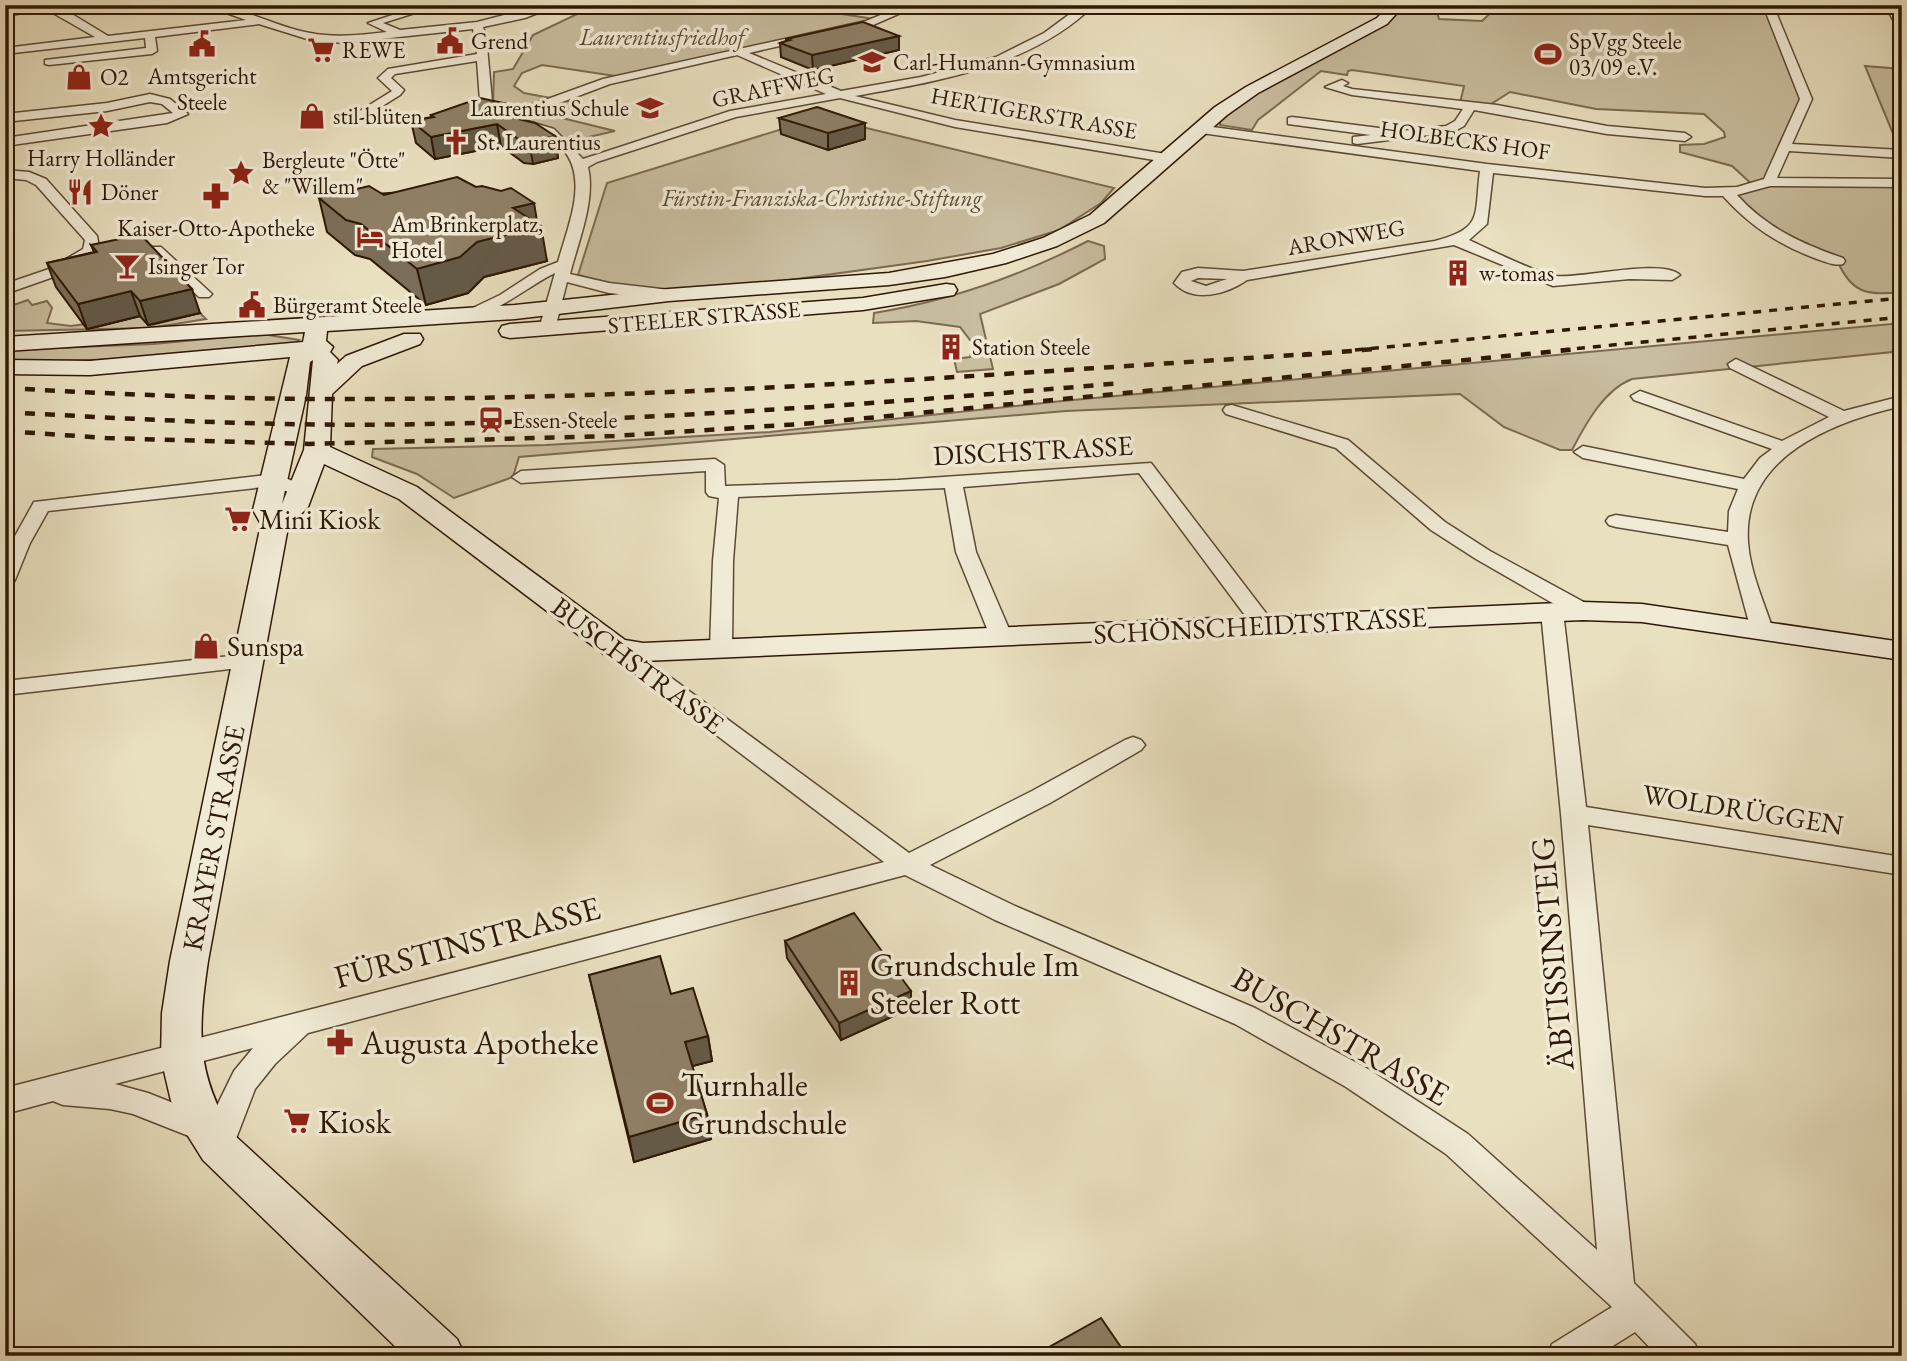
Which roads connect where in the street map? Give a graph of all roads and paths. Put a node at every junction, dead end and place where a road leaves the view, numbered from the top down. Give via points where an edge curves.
1 (209, 5) edge
2 (435, 5) edge
3 (553, 5) edge
4 (914, 5) edge
5 (1089, 5) edge
6 (1397, 5) edge
7 (1768, 5) edge
8 (1890, 5) edge
9 (50, 6) edge
10 (5, 13) edge
11 (263, 21) junction
12 (477, 25) junction
13 (1902, 27) edge
14 (403, 34) junction
15 (150, 35) junction
16 (107, 40) junction
17 (5, 51) edge
18 (738, 52) junction
19 (481, 57) junction
20 (49, 62) dead end
21 (1342, 83) dead end
22 (839, 94) junction
23 (1470, 106) junction
24 (491, 109) junction
25 (5, 118) edge
26 (1292, 121) dead end
27 (348, 122) dead end
28 (1198, 129) junction
29 (1388, 137) junction
30 (1685, 137) dead end
31 (5, 142) edge
32 (1342, 147) junction
33 (1786, 147) junction
34 (1902, 154) edge
35 (1166, 158) junction
36 (580, 166) junction
37 (1487, 168) junction
38 (13, 174) edge
39 (1769, 182) junction
40 (1902, 183) edge
41 (1727, 191) junction
42 (1080, 229) junction
43 (1456, 240) junction
44 (89, 252) junction
45 (1838, 261) dead end
46 (563, 270) junction
47 (1672, 275) dead end
48 (1242, 276) dead end
49 (31, 281) junction
50 (5, 289) edge
51 (741, 290) junction
52 (670, 295) junction
53 (5, 296) edge
54 (184, 296) edge
55 (464, 316) junction
56 (551, 316) junction
57 (152, 337) junction
58 (315, 337) junction
59 (412, 339) junction
60 (5, 341) edge
61 (240, 356) junction
62 (1736, 365) dead end
63 (5, 367) edge
64 (90, 368) junction
65 (296, 383) junction
66 (320, 392) junction
67 (1640, 396) dead end
68 (1902, 401) edge
69 (1232, 410) dead end
70 (1842, 417) junction
71 (1783, 447) junction
72 (317, 450) junction
73 (1583, 453) dead end
74 (277, 471) junction
75 (365, 472) junction
76 (521, 477) dead end
77 (953, 482) junction
78 (304, 484) junction
79 (1750, 486) junction
80 (729, 492) junction
81 (1616, 521) dead end
82 (275, 524) junction
83 (1738, 540) junction
84 (5, 580) edge
85 (1583, 611) junction
86 (1552, 612) junction
87 (1264, 625) junction
88 (1762, 630) junction
89 (1001, 636) junction
90 (616, 648) junction
91 (721, 648) junction
92 (1902, 651) edge
93 (248, 662) junction
94 (5, 688) edge
95 (1133, 745) dead end
96 (1574, 814) junction
97 (907, 865) junction
98 (1902, 866) edge
99 (307, 1021) junction
100 (181, 1055) junction
101 (46, 1091) junction
102 (5, 1101) edge
103 (212, 1139) junction
104 (1628, 1300) junction
105 (440, 1356) edge
106 (1565, 1356) edge
107 (1682, 1356) edge

1 - 11 street
2 - 14 street via 373,23
3 - 12 street
4 - 18 street via 869,23
5 - 22 street, GRAFFWEG via 1041,39 1000,59 922,80
6 - 28 main road, STEELER STRASSE via 1381,21 1252,90
7 - 33 street via 1806,93
8 - 13 street
9 - 10 street
9 - 16 street
11 - 14 street via 331,40
11 - 15 street
12 - 14 street
12 - 19 street
15 - 16 street
15 - 20 street via 152,51
16 - 17 street
18 - 22 street, HERTIGERSTRASSE
18 - 24 street via 607,81 521,113
19 - 24 street
19 - 27 street via 392,71 384,78 396,93
21 - 23 street via 1331,87
22 - 35 street, HERTIGERSTRASSE via 988,129
22 - 36 street, GRAFFWEG via 734,114
23 - 29 street via 1460,123 1449,129
23 - 30 street via 1561,123
24 - 36 street via 496,115 550,132
25 - 31 street via 156,98 181,112 179,116
26 - 29 street
28 - 32 street, HOLBECKS HOF
28 - 35 main road, STEELER STRASSE
29 - 32 street
32 - 37 street, HOLBECKS HOF
33 - 34 street
33 - 39 street
35 - 42 main road, STEELER STRASSE via 1104,215
36 - 46 street via 584,191
37 - 41 street, HOLBECKS HOF
37 - 43 street via 1480,224
38 - 44 street via 41,182 92,239
39 - 40 street, HOLBECKS HOF
39 - 41 street, HOLBECKS HOF
41 - 45 street via 1749,218 1771,234
42 - 51 main road, STEELER STRASSE via 1005,257 914,275
42 - 56 main road, STEELER STRASSE via 996,274 899,299
43 - 47 street via 1553,281
43 - 48 street, ARONWEG
44 - 49 street
44 - 54 street via 156,250 202,293
46 - 52 street, STEELER STRASSE via 609,288
46 - 55 street via 545,272 505,298
46 - 56 street
49 - 50 street
49 - 53 street
51 - 52 main road, STEELER STRASSE
51 - 56 main road via 696,301
52 - 56 main road, STEELER STRASSE
55 - 56 main road, STEELER STRASSE
55 - 58 main road, STEELER STRASSE
56 - 59 main road, STEELER STRASSE
57 - 58 main road
57 - 60 main road
57 - 64 main road via 118,349
58 - 59 main road, STEELER STRASSE via 366,343
58 - 61 main road
58 - 65 main road, KRAYER STRASSE via 299,360
58 - 66 main road via 326,360
59 - 66 main road via 354,361
61 - 64 main road
61 - 65 main road via 281,367
62 - 70 street
63 - 64 main road
65 - 74 main road, KRAYER STRASSE
66 - 72 main road
67 - 71 street
68 - 70 street
69 - 85 street via 1342,444 1437,526
70 - 71 street
71 - 79 street
72 - 75 main road, BUSCHSTRASSE
72 - 78 main road
73 - 79 street
74 - 78 main road
74 - 82 main road, KRAYER STRASSE via 267,510
74 - 84 street via 41,506
75 - 78 main road, BUSCHSTRASSE
75 - 90 main road, BUSCHSTRASSE via 408,492
76 - 80 street via 715,465 716,492
77 - 80 street, DISCHSTRASSE
77 - 87 street, DISCHSTRASSE via 1144,467
77 - 89 street via 967,552
78 - 82 main road via 295,507
79 - 83 street via 1738,522
80 - 91 street
81 - 83 street
82 - 93 main road, KRAYER STRASSE
83 - 88 street
85 - 86 main road, SCHÖNSCHEIDTSTRASSE
85 - 88 main road, SCHÖNSCHEIDTSTRASSE via 1642,613
86 - 87 main road, SCHÖNSCHEIDTSTRASSE
86 - 96 street, ÄBTISSINSTEIG
87 - 89 main road, SCHÖNSCHEIDTSTRASSE
88 - 92 main road, SCHÖNSCHEIDTSTRASSE
89 - 91 main road, SCHÖNSCHEIDTSTRASSE
90 - 91 main road, SCHÖNSCHEIDTSTRASSE via 643,652
90 - 97 street, BUSCHSTRASSE
93 - 94 street
93 - 100 main road, KRAYER STRASSE via 189,961 180,1019
95 - 97 street
96 - 98 street, WOLDRÜGGEN
96 - 104 street, ÄBTISSINSTEIG
97 - 99 street, FÜRSTINSTRASSE
97 - 104 street, BUSCHSTRASSE via 1005,913 1245,1016 1357,1078 1457,1144
99 - 100 street, FÜRSTINSTRASSE
99 - 103 street via 273,1046 246,1076
100 - 101 street, FÜRSTINSTRASSE
100 - 103 main road, KRAYER STRASSE via 184,1082
101 - 102 street, FÜRSTINSTRASSE
101 - 103 street, FÜRSTINSTRASSE via 128,1100
103 - 105 main road, KRAYER STRASSE
104 - 106 street
104 - 107 street, BUSCHSTRASSE

